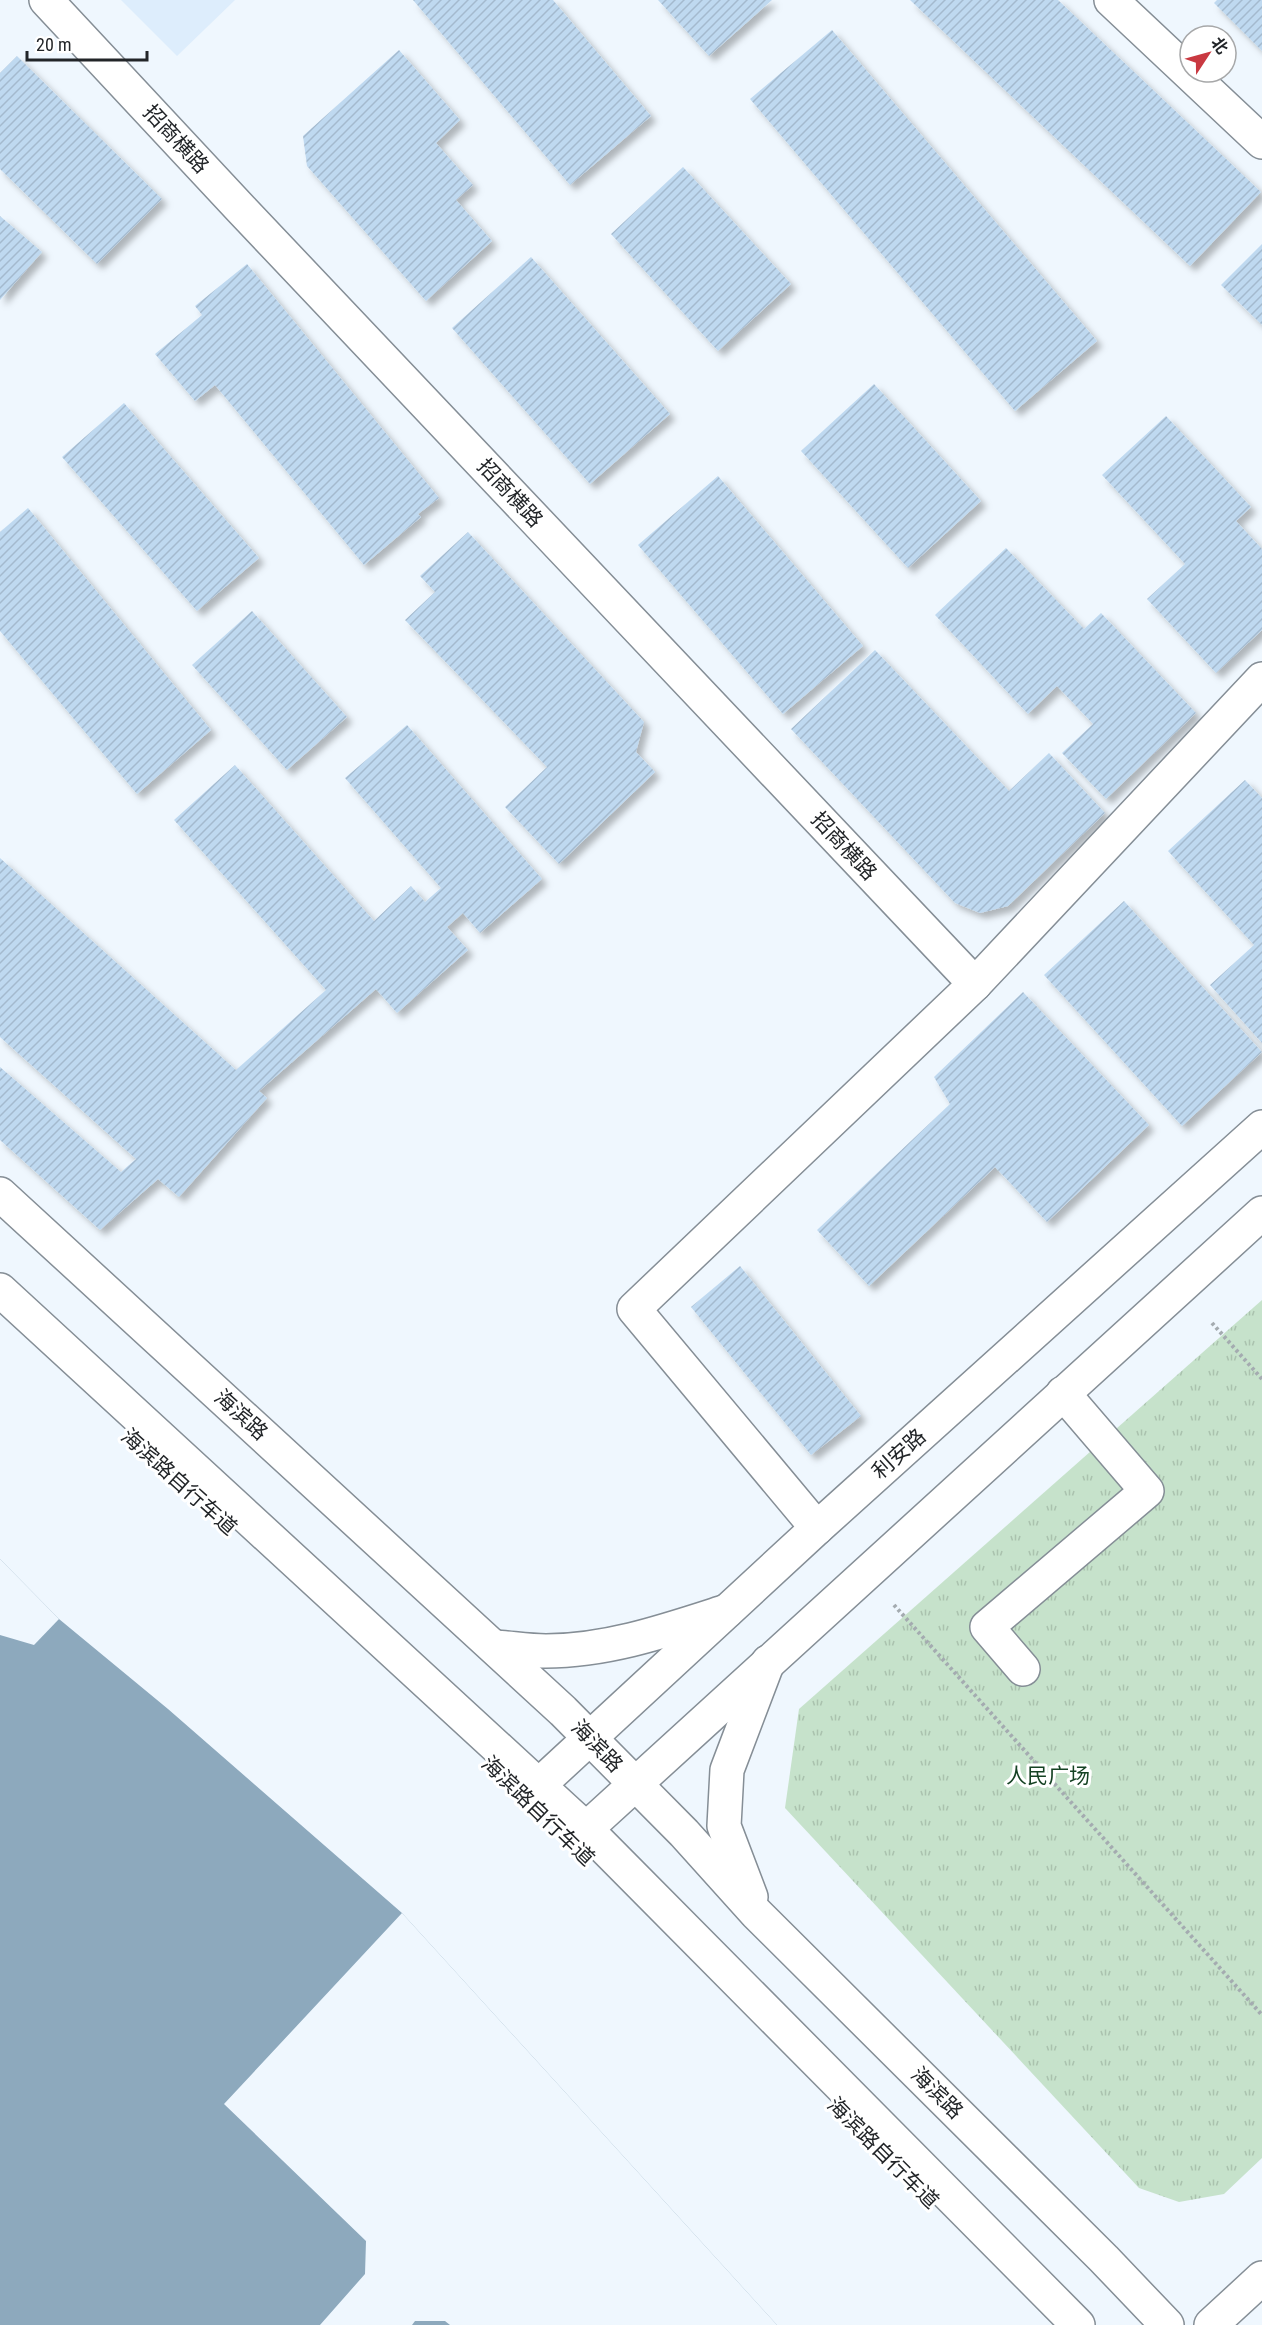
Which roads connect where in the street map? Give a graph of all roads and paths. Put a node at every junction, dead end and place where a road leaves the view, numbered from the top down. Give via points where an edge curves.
1 (46, 0) edge
2 (1112, 0) edge
3 (1262, 142) edge
4 (1262, 679) edge
5 (975, 984) junction
6 (1262, 1127) edge
7 (0, 1194) edge
8 (1262, 1213) edge
9 (0, 1290) edge
10 (1212, 1323) dead end
11 (1262, 1379) edge
12 (1063, 1393) junction
13 (817, 1528) junction
14 (894, 1605) dead end
15 (726, 1611) junction
16 (495, 1647) junction
17 (768, 1662) junction
18 (1023, 1669) dead end
19 (589, 1739) junction
20 (539, 1785) junction
21 (634, 1785) junction
22 (586, 1830) junction
23 (756, 1913) junction
24 (1262, 2015) edge
25 (1262, 2278) edge
26 (1078, 2325) edge
27 (1167, 2325) edge
28 (1211, 2325) edge

1 - 5 street, 招商横路
2 - 3 street
4 - 5 street
5 - 13 street via 634,1309
6 - 13 street, 利安路
7 - 16 street, 海滨路
8 - 12 street
9 - 20 street
10 - 11 path
12 - 17 street
12 - 18 street via 1147,1491 987,1627
13 - 15 street, 利安路
14 - 24 path
15 - 16 street via 646,1637 608,1644 546,1651
15 - 19 street, 利安路
16 - 19 street, 海滨路
17 - 21 street
17 - 23 street via 727,1770 724,1826
19 - 20 street, 利安路
19 - 21 street, 海滨路
20 - 22 street
21 - 22 street
21 - 23 street, 海滨路 via 684,1833
22 - 26 street
23 - 27 street, 海滨路
25 - 28 street

